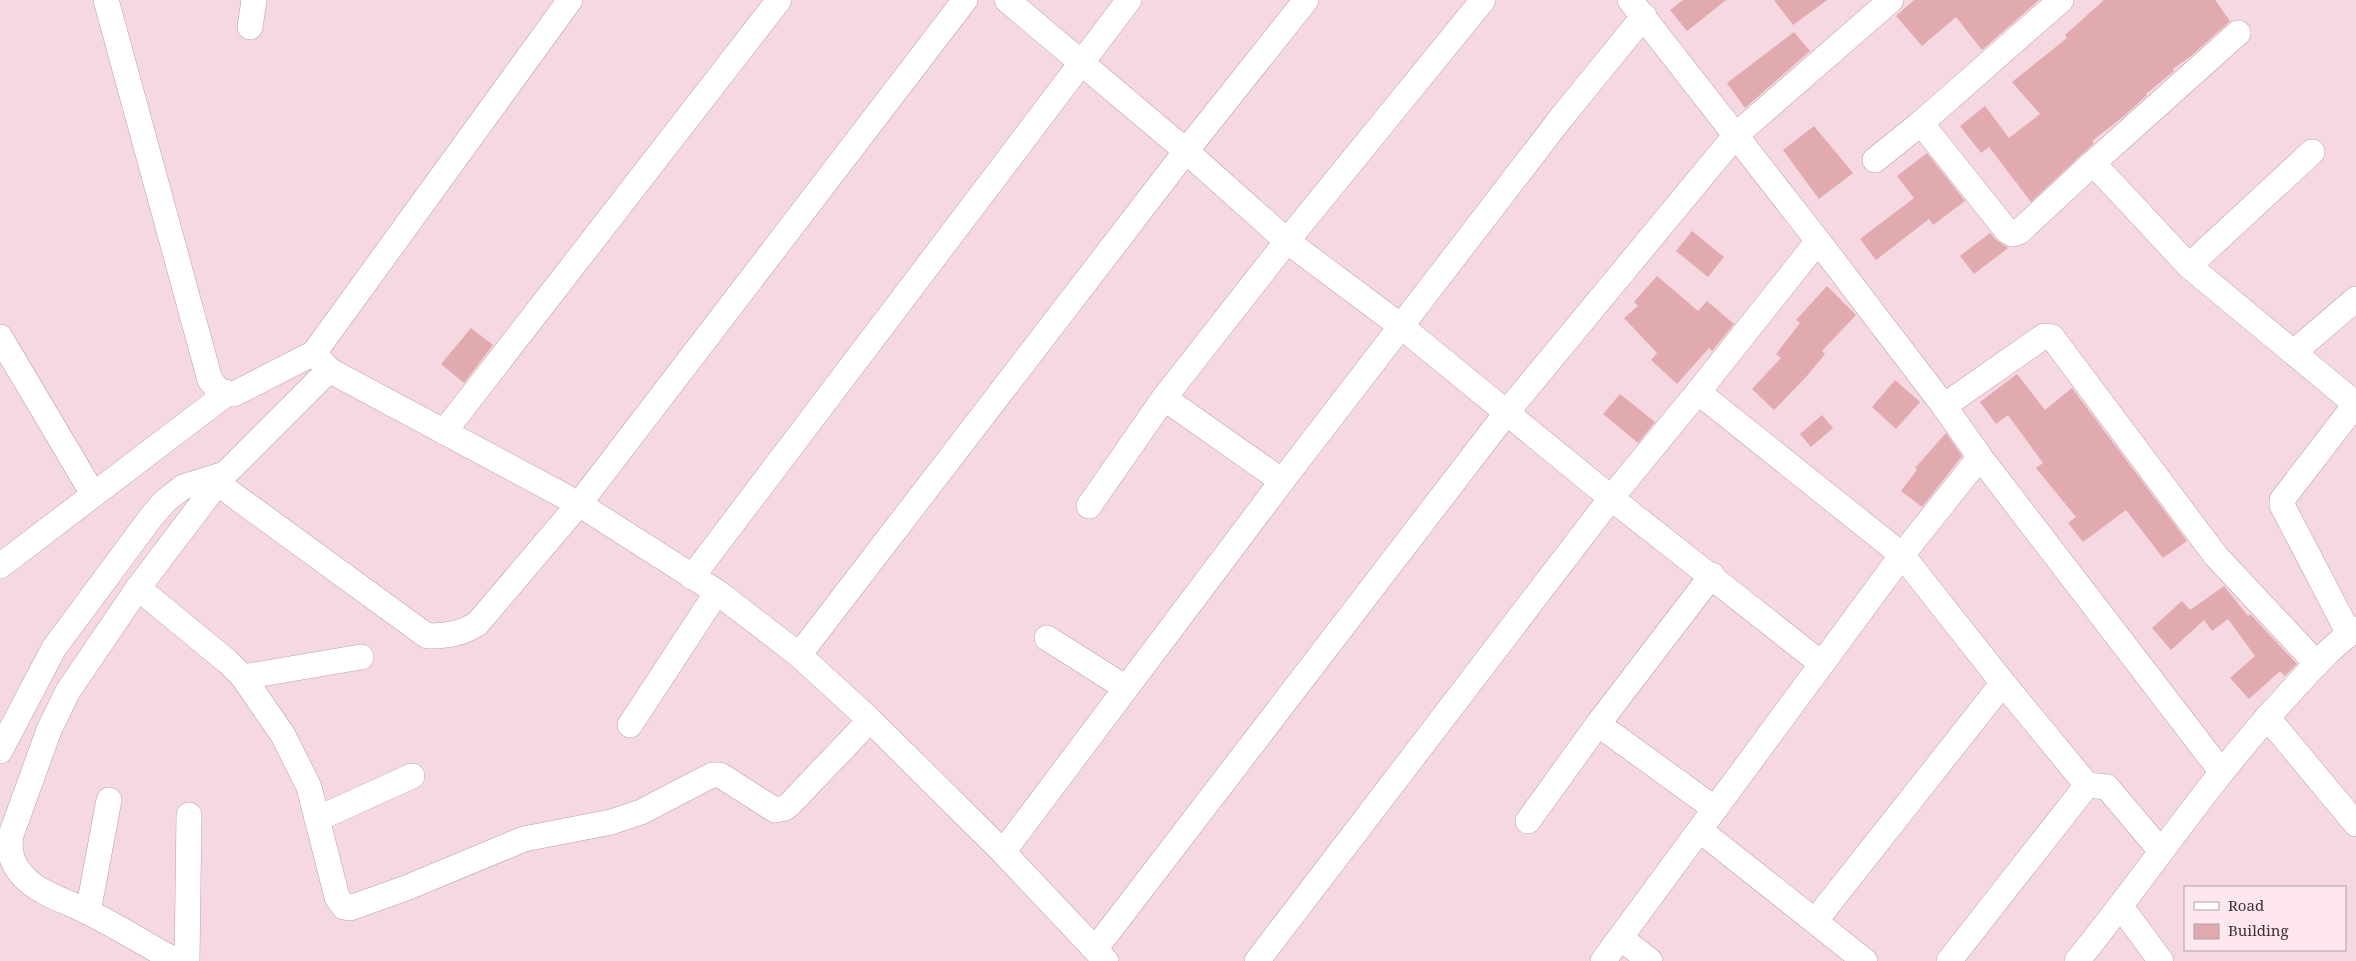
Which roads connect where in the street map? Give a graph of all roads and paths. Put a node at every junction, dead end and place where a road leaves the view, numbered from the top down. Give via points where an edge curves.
1 (106, 0) edge
2 (254, 0) edge
3 (570, 0) edge
4 (779, 0) edge
5 (965, 0) edge
6 (1007, 0) edge
7 (1129, 0) edge
8 (1306, 0) edge
9 (1483, 0) edge
10 (1891, 0) edge
11 (2061, 0) edge
12 (1637, 8) edge
13 (250, 27) dead end
14 (2238, 33) dead end
15 (1081, 62) junction
16 (1921, 123) junction
17 (1735, 136) junction
18 (1186, 151) junction
19 (2312, 152) dead end
20 (1875, 160) dead end
21 (2093, 163) junction
22 (1287, 241) junction
23 (1818, 241) junction
24 (2188, 266) junction
25 (2356, 299) edge
26 (1402, 327) junction
27 (0, 337) edge
28 (2294, 352) junction
29 (322, 362) junction
30 (1698, 392) junction
31 (226, 394) junction
32 (1164, 398) junction
33 (1944, 406) junction
34 (1506, 412) junction
35 (444, 432) junction
36 (1980, 457) junction
37 (219, 480) junction
38 (1282, 482) junction
39 (92, 494) junction
40 (1611, 498) junction
41 (579, 504) junction
42 (1089, 506) dead end
43 (1902, 555) junction
44 (0, 566) edge
45 (1712, 575) junction
46 (692, 577) junction
47 (138, 588) junction
48 (717, 592) junction
49 (2352, 632) edge
50 (1047, 638) dead end
51 (799, 655) junction
52 (361, 657) dead end
53 (1822, 664) junction
54 (2317, 664) junction
55 (243, 677) junction
56 (2003, 683) junction
57 (1126, 688) junction
58 (2267, 717) junction
59 (870, 720) junction
60 (1598, 724) junction
61 (630, 725) dead end
62 (0, 751) edge
63 (2221, 771) junction
64 (412, 776) dead end
65 (2087, 785) junction
66 (109, 800) dead end
67 (1715, 809) junction
68 (189, 815) dead end
69 (317, 819) junction
70 (1528, 821) dead end
71 (2356, 824) edge
72 (1701, 830) junction
73 (2161, 851) junction
74 (1002, 852) junction
75 (2121, 907) junction
76 (88, 912) junction
77 (1816, 921) junction
78 (1621, 938) junction
79 (1101, 954) edge
80 (1859, 959) edge
81 (176, 961) edge
82 (187, 961) edge
83 (1257, 961) edge
84 (1603, 961) edge
85 (1650, 961) edge
86 (1949, 961) edge
87 (2077, 961) edge
88 (2161, 961) edge

1 - 31 street via 210,380 214,388
2 - 13 street
3 - 29 street
4 - 35 street
5 - 41 street
6 - 15 street
7 - 15 street
8 - 18 street
9 - 22 street
10 - 17 street
11 - 16 street
12 - 17 street
12 - 26 street via 1561,118
14 - 21 street
15 - 18 street
15 - 46 street
16 - 20 street
16 - 21 street via 2007,231 2013,234
17 - 23 street
17 - 34 street
18 - 22 street
18 - 51 street
19 - 24 street
21 - 24 street
22 - 26 street
22 - 32 street
23 - 30 street
23 - 33 street
24 - 28 street
25 - 28 street
26 - 34 street
26 - 38 street
27 - 39 street
28 - 49 street via 2353,406 2282,500
29 - 31 street via 234,394
29 - 35 street
29 - 37 street
30 - 40 street
30 - 43 street
31 - 39 street
32 - 38 street
32 - 42 street
33 - 36 street
33 - 54 street via 2044,336 2052,337 2216,556
34 - 40 street
34 - 79 street
35 - 41 street
36 - 43 street
36 - 63 street
37 - 41 street via 427,636 464,632 477,624
37 - 47 street
37 - 62 street via 183,487 152,516 54,648
38 - 57 street
39 - 44 street
40 - 45 street
40 - 83 street
41 - 46 street
43 - 53 street
43 - 56 street
45 - 53 street
45 - 60 street
46 - 48 street
47 - 55 street
47 - 76 street via 68,691 49,730 11,835 9,853 26,880
48 - 51 street
48 - 61 street
49 - 54 street
50 - 57 street
51 - 59 street
52 - 55 street
53 - 67 street
54 - 58 street
55 - 69 street via 283,735 309,788
56 - 65 street
56 - 77 street
57 - 74 street
58 - 63 street
58 - 71 street
59 - 69 street via 791,803 780,810 775,810 720,775 712,775 641,812 611,822 524,840 355,907 344,906 337,897
59 - 74 street
60 - 67 street
60 - 70 street
63 - 73 street
64 - 69 street
65 - 73 street via 2106,787
65 - 86 street
66 - 76 street
67 - 72 street
68 - 82 street
72 - 77 street
72 - 78 street
73 - 75 street
74 - 79 street
75 - 87 street
75 - 88 street
76 - 81 street
77 - 80 street
78 - 84 street
78 - 85 street

